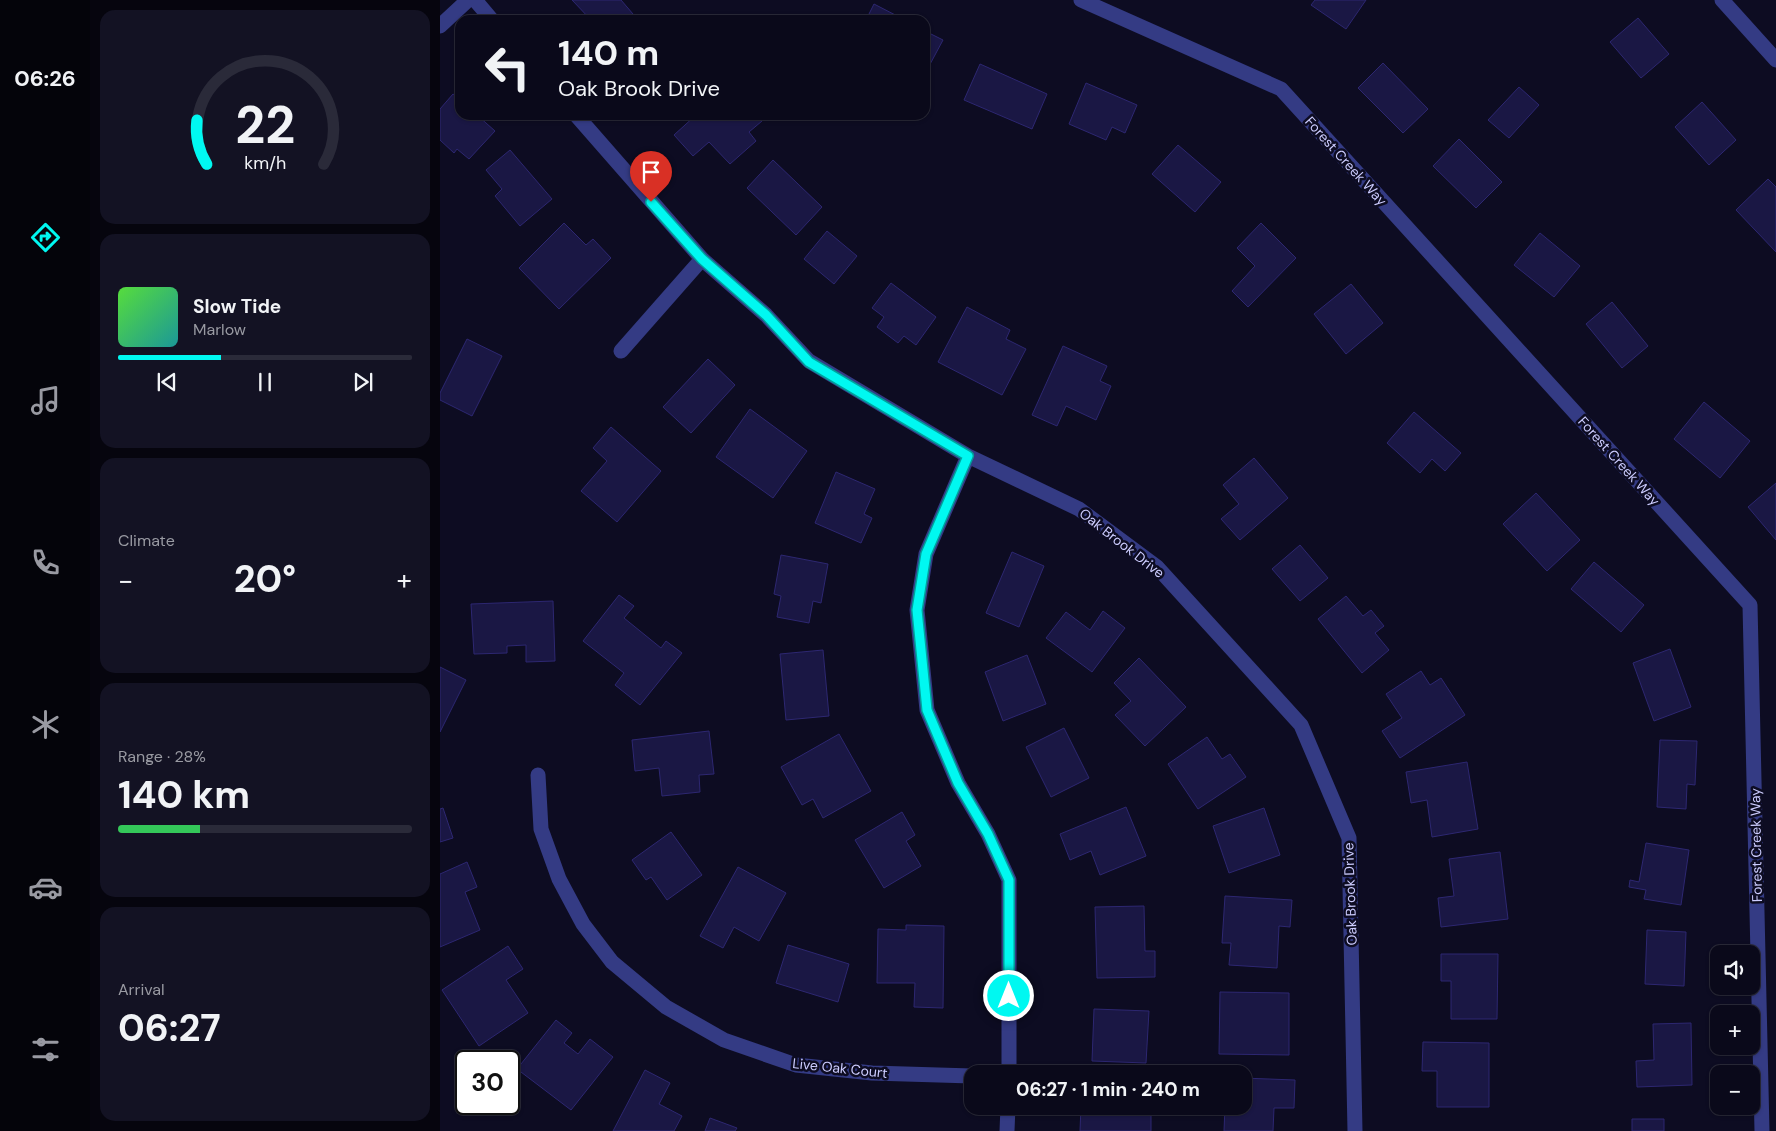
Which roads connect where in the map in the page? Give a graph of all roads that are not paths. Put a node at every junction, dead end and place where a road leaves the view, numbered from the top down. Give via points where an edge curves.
1 (468, 0) edge
2 (475, 0) edge
3 (1081, 0) edge
4 (1722, 0) edge
5 (488, 15) edge
6 (440, 26) edge
7 (1776, 60) edge
8 (580, 120) edge
9 (702, 259) junction
10 (621, 351) dead end
11 (968, 456) junction
12 (538, 775) dead end
13 (1009, 1065) edge
14 (964, 1076) edge
15 (1008, 1115) edge
16 (1007, 1131) edge
17 (1355, 1131) edge
18 (1762, 1131) edge

1 - 6 street
2 - 5 street
3 - 18 street, Forest Creek Way via 1281,89 1750,605
4 - 7 street
8 - 9 street, Oak Brook Drive
9 - 10 street
9 - 11 street, Oak Brook Drive via 766,315 809,362
11 - 13 street via 926,554 917,610 927,710 958,783 988,834 1009,880
11 - 17 street, Oak Brook Drive via 1079,509 1157,567 1301,725 1349,838
12 - 14 street, Live Oak Court via 542,828 559,879 584,924 612,962 666,1007 724,1040 796,1065 872,1073
15 - 16 street

